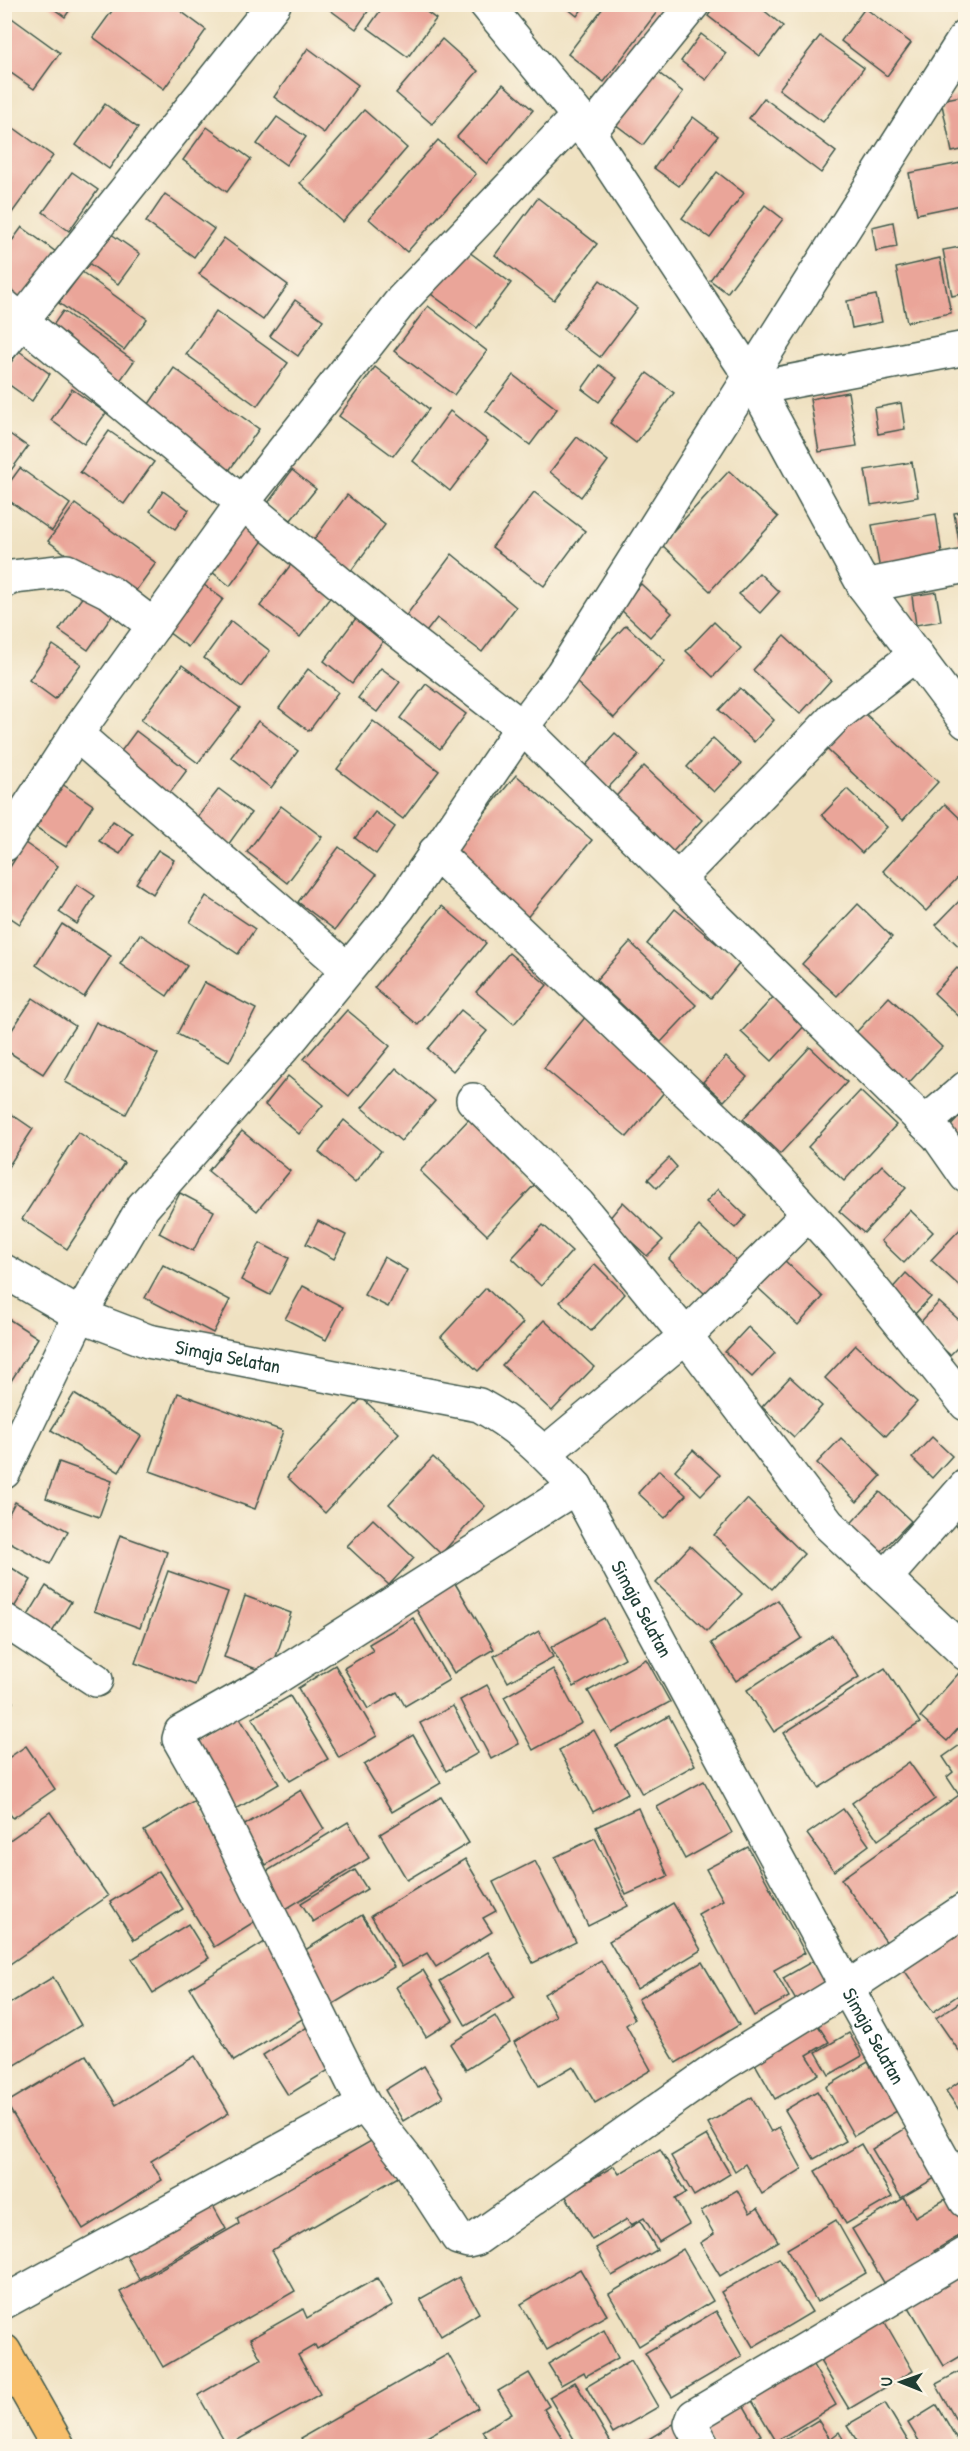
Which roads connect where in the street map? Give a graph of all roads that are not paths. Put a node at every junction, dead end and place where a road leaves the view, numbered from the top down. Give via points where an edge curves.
1 (274, 4) edge
2 (693, 4) edge
3 (493, 7) edge
4 (961, 49) edge
5 (583, 125) junction
6 (10, 323) edge
7 (966, 348) edge
8 (753, 382) junction
9 (243, 502) junction
10 (966, 566) edge
11 (4, 581) edge
12 (864, 586) junction
13 (154, 626) junction
14 (916, 654) junction
15 (966, 722) edge
16 (522, 727) junction
17 (76, 734) junction
18 (4, 845) edge
19 (435, 852) junction
20 (678, 879) junction
21 (347, 969) junction
22 (966, 1088) edge
23 (473, 1100) dead end
24 (925, 1123) junction
25 (966, 1176) edge
26 (808, 1214) junction
27 (4, 1271) edge
28 (80, 1315) junction
29 (686, 1336) junction
30 (966, 1404) edge
31 (545, 1453) junction
32 (4, 1472) edge
33 (966, 1485) edge
34 (576, 1487) junction
35 (886, 1577) junction
36 (4, 1620) edge
37 (966, 1654) edge
38 (96, 1680) dead end
39 (966, 1909) edge
40 (847, 1988) junction
41 (364, 2105) junction
42 (966, 2201) edge
43 (966, 2254) edge
44 (4, 2302) edge
45 (4, 2351) edge
46 (58, 2446) edge
47 (703, 2446) edge

1 - 6 street
2 - 5 street
3 - 5 street
4 - 8 street
5 - 8 street
5 - 9 street via 402,300
6 - 9 street
7 - 8 street
8 - 12 street
8 - 16 street via 562,674
9 - 13 street
9 - 16 street via 394,628
10 - 12 street
11 - 13 street via 67,572 111,593
12 - 14 street
13 - 17 street
14 - 15 street
14 - 20 street via 836,716
16 - 19 street
16 - 20 street
17 - 18 street
17 - 21 street
19 - 21 street via 399,907
19 - 26 street via 761,1162
20 - 24 street
21 - 28 street via 143,1207
22 - 24 street
23 - 29 street via 578,1204
24 - 25 street
26 - 29 street
26 - 30 street
27 - 28 street, Simaja Selatan
28 - 31 street, Simaja Selatan via 148,1341 479,1405 510,1423
28 - 32 street
29 - 31 street
29 - 35 street via 828,1524
31 - 34 street, Simaja Selatan
33 - 35 street
34 - 40 street, Simaja Selatan
34 - 41 street via 266,1684 181,1732 181,1746 208,1790
35 - 37 street
36 - 38 street
39 - 40 street
40 - 41 street via 723,2065 468,2241 458,2238 408,2161
40 - 42 street, Simaja Selatan
41 - 44 street
43 - 47 street via 694,2416 691,2424
45 - 46 main road

